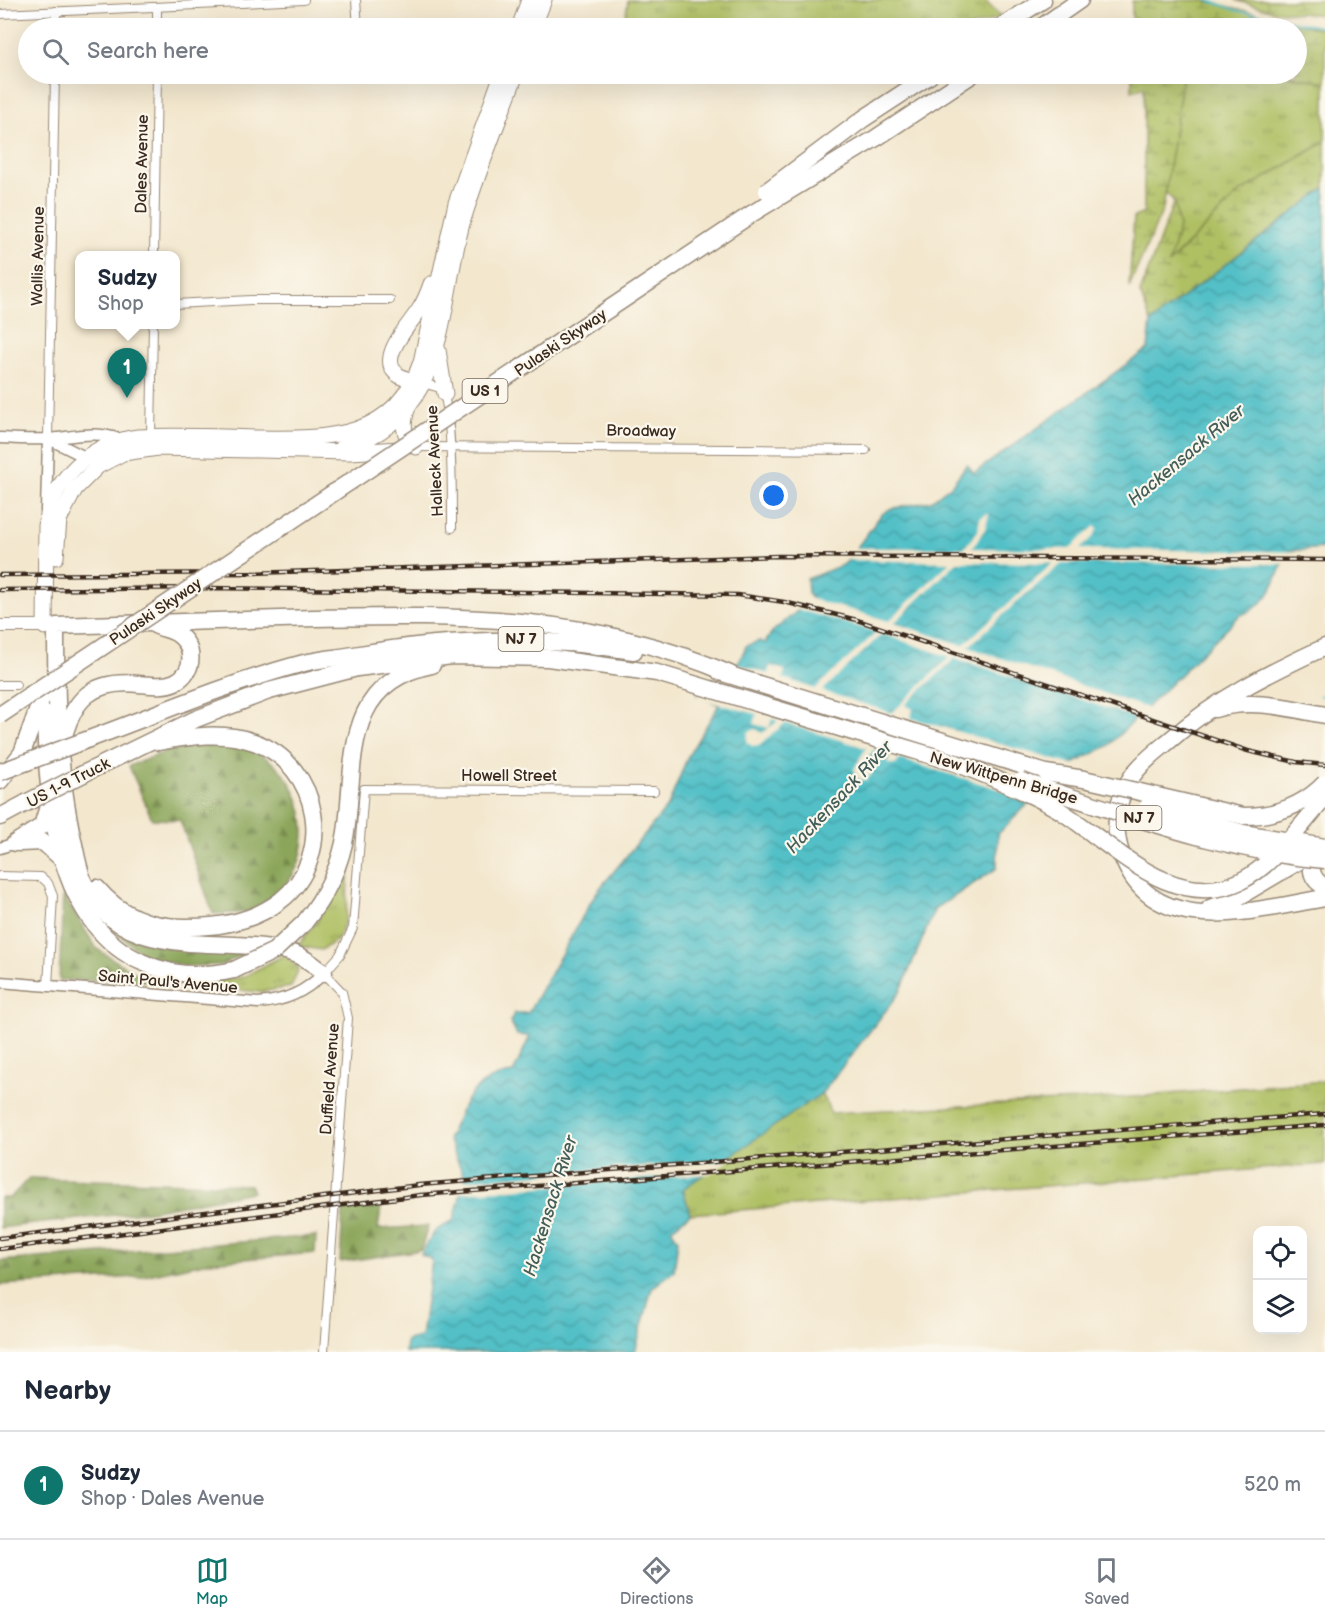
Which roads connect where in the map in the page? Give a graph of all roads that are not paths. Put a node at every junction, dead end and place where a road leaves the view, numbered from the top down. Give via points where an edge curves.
1 (304, 0) edge
2 (356, 0) edge
3 (529, 0) edge
4 (544, 0) edge
5 (1043, 0) edge
6 (1080, 0) edge
7 (131, 3) edge
8 (158, 7) junction
9 (56, 11) junction
10 (0, 14) edge
11 (56, 18) edge
12 (157, 18) edge
13 (357, 18) edge
14 (523, 18) edge
15 (537, 18) edge
16 (1015, 18) edge
17 (1054, 18) edge
18 (55, 84) edge
19 (157, 84) edge
20 (498, 84) edge
21 (512, 84) edge
22 (917, 84) edge
23 (958, 84) edge
24 (154, 251) edge
25 (444, 251) junction
26 (390, 300) dead end
27 (180, 303) edge
28 (153, 329) edge
29 (437, 343) junction
30 (419, 382) junction
31 (446, 394) junction
32 (408, 407) junction
33 (75, 435) junction
34 (151, 436) junction
35 (0, 438) edge
36 (48, 439) junction
37 (119, 440) junction
38 (416, 447) junction
39 (450, 447) junction
40 (321, 450) junction
41 (866, 450) dead end
42 (92, 459) junction
43 (47, 520) junction
44 (452, 528) dead end
45 (150, 624) junction
46 (0, 626) edge
47 (50, 626) junction
48 (1325, 647) edge
49 (481, 657) junction
50 (730, 674) junction
51 (0, 685) edge
52 (16, 685) dead end
53 (45, 692) junction
54 (0, 703) edge
55 (185, 713) junction
56 (0, 715) edge
57 (1200, 715) junction
58 (1325, 715) edge
59 (135, 748) junction
60 (59, 759) junction
61 (956, 764) junction
62 (84, 769) junction
63 (0, 772) edge
64 (1046, 773) junction
65 (0, 781) edge
66 (1325, 783) edge
67 (654, 791) dead end
68 (50, 795) junction
69 (26, 798) junction
70 (1325, 798) edge
71 (0, 806) edge
72 (0, 817) edge
73 (7, 845) edge
74 (1325, 847) edge
75 (70, 856) junction
76 (1325, 860) edge
77 (0, 876) edge
78 (1325, 887) edge
79 (1325, 898) edge
80 (1169, 906) junction
81 (324, 973) junction
82 (0, 982) edge
83 (48, 986) junction
84 (324, 1352) edge

1 - 8 street
2 - 13 street
3 - 14 highway
4 - 15 highway
5 - 16 highway
6 - 17 highway
7 - 8 street
7 - 9 street
8 - 12 street
9 - 10 street
9 - 11 street
18 - 36 street, Wallis Avenue
19 - 24 street, Dales Avenue
20 - 25 highway via 460,191
21 - 29 highway via 464,217
22 - 54 highway, Pulaski Skyway / US 1, bridge via 747,204
23 - 56 highway, Pulaski Skyway / US 1, bridge via 753,213
25 - 30 highway
25 - 30 highway via 423,304 390,358 402,378
26 - 27 street
28 - 34 street
29 - 30 highway
29 - 31 highway
30 - 31 street, Halleck Avenue
30 - 32 highway
30 - 34 highway via 381,417 338,436 315,439
31 - 39 street, Halleck Avenue
32 - 38 highway via 404,430
32 - 40 highway via 367,439
33 - 36 street
33 - 37 street via 107,435
33 - 42 street via 84,440
34 - 37 highway
35 - 36 street
36 - 42 street
36 - 43 street
37 - 42 highway
38 - 39 street, Broadway
38 - 40 highway
39 - 41 street, Broadway
39 - 44 street, Halleck Avenue
40 - 42 highway via 146,449
42 - 43 highway via 60,484
42 - 47 highway via 59,520
43 - 47 highway
45 - 47 highway
45 - 50 highway via 453,616 544,623 632,641 692,658
45 - 60 highway via 175,633 186,642 191,661 188,670 166,685 113,682 96,688 71,714
46 - 47 main road
47 - 53 highway
47 - 60 highway
48 - 57 highway via 1257,679
49 - 55 highway, NJ 7 via 429,658 340,671
49 - 61 highway, New Wittpenn Bridge / NJ 7 via 585,661 686,681
49 - 75 highway, bridge via 421,668 388,685 372,702 354,742 347,825 340,856 325,892 304,923 268,955 234,969 205,975 175,973 147,965 105,937 86,914 72,888
50 - 55 highway, New Wittpenn Bridge / NJ 7 via 600,646 505,639 432,642 323,659 272,672
50 - 64 highway, New Wittpenn Bridge / NJ 7
51 - 52 street
53 - 65 highway via 25,746
53 - 68 highway
55 - 59 highway, NJ 7
55 - 62 highway, NJ 7
55 - 63 highway, bridge via 81,742
57 - 58 highway via 1250,703
57 - 80 highway via 1138,769 1118,809 1117,834 1125,863 1144,889
59 - 62 highway, US 1-9 Truck
59 - 75 highway via 180,738 214,736 253,742 280,756 304,784 313,810 314,842 301,878 279,902 245,919 201,927 163,926 133,917 109,901
60 - 75 highway
61 - 70 highway, bridge via 1045,802 1158,878 1192,888 1227,886 1258,871
61 - 76 highway, New Wittpenn Bridge / NJ 7, bridge via 1208,839
62 - 69 highway, NJ 7
64 - 66 highway, bridge via 1243,816 1267,815 1290,808 1305,801
64 - 74 highway, New Wittpenn Bridge / NJ 7, bridge via 1218,827
67 - 81 street, Howell Street via 364,789 353,928 340,955
68 - 73 highway via 42,826
68 - 75 highway
69 - 71 highway, NJ 7
69 - 72 highway, US 1-9 Truck
73 - 75 highway via 43,842
74 - 78 highway via 1315,857 1311,869 1314,878
74 - 80 highway via 1224,904 1200,909
75 - 81 highway via 93,899 129,929 168,941 283,950 302,957
77 - 83 street via 41,877 50,885 53,896
79 - 80 highway via 1215,915 1194,914
81 - 83 street, Saint Paul's Avenue via 300,993 258,1003
81 - 84 street, Duffield Avenue via 342,992 348,1018
82 - 83 street, Saint Paul's Avenue

